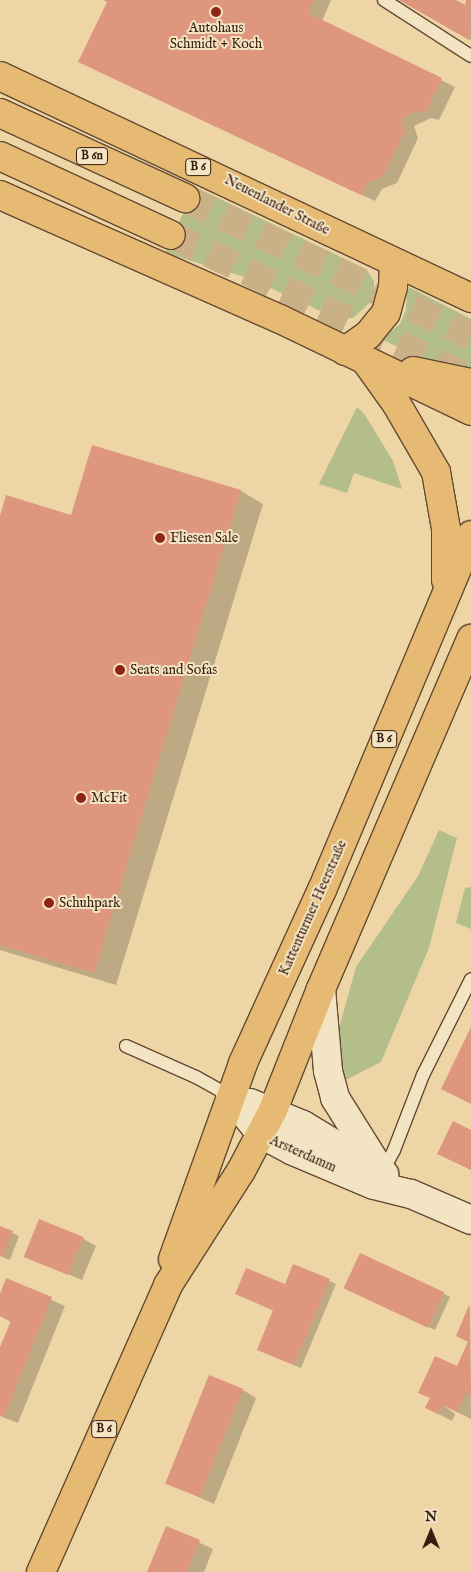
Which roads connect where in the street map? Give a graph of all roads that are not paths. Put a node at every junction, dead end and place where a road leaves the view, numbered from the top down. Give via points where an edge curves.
1 (384, 0) edge
2 (471, 56) edge
3 (0, 76) edge
4 (0, 113) edge
5 (0, 156) edge
6 (0, 195) edge
7 (184, 198) tunnel mouth
8 (171, 235) tunnel mouth
9 (394, 264) junction
10 (471, 298) edge
11 (355, 356) junction
12 (471, 384) edge
13 (471, 411) edge
14 (471, 535) edge
15 (446, 588) junction
16 (471, 639) edge
17 (471, 979) edge
18 (321, 989) junction
19 (126, 1046) dead end
20 (230, 1096) junction
21 (273, 1110) junction
22 (261, 1134) junction
23 (382, 1172) junction
24 (411, 1194) junction
25 (471, 1220) edge
26 (168, 1285) junction
27 (41, 1572) edge

1 - 2 lane
3 - 9 main road, Neuenlander Straße / B 6 via 220,177
4 - 7 main road, B 6n
5 - 8 main road
6 - 11 main road
9 - 10 main road, Neuenlander Straße / B 6
9 - 11 main road via 393,287 386,313
11 - 12 main road
11 - 13 main road
11 - 15 main road, B 6 via 396,403 436,472 446,529
14 - 15 main road, Kattenturmer Heerstraße / B 6
15 - 20 main road, Kattenturmer Heerstraße / B 6 via 322,890
16 - 18 main road, Kattenturmer Heerstraße / B 6
17 - 23 lane via 423,1075
18 - 21 main road, Kattenturmer Heerstraße / B 6
18 - 23 street, Arsterdamm via 328,1071 335,1098
19 - 20 lane
20 - 21 street, Arsterdamm
20 - 22 street, Arsterdamm
20 - 26 main road, Kattenturmer Heerstraße / B 6 via 177,1242
21 - 22 main road, Kattenturmer Heerstraße / B 6
21 - 23 street, Arsterdamm
22 - 24 street, Arsterdamm via 374,1185
22 - 26 main road, Kattenturmer Heerstraße / B 6
23 - 24 street, Arsterdamm
24 - 25 street, Arsterdamm
26 - 27 main road, Kattenturmer Heerstraße / B 6

